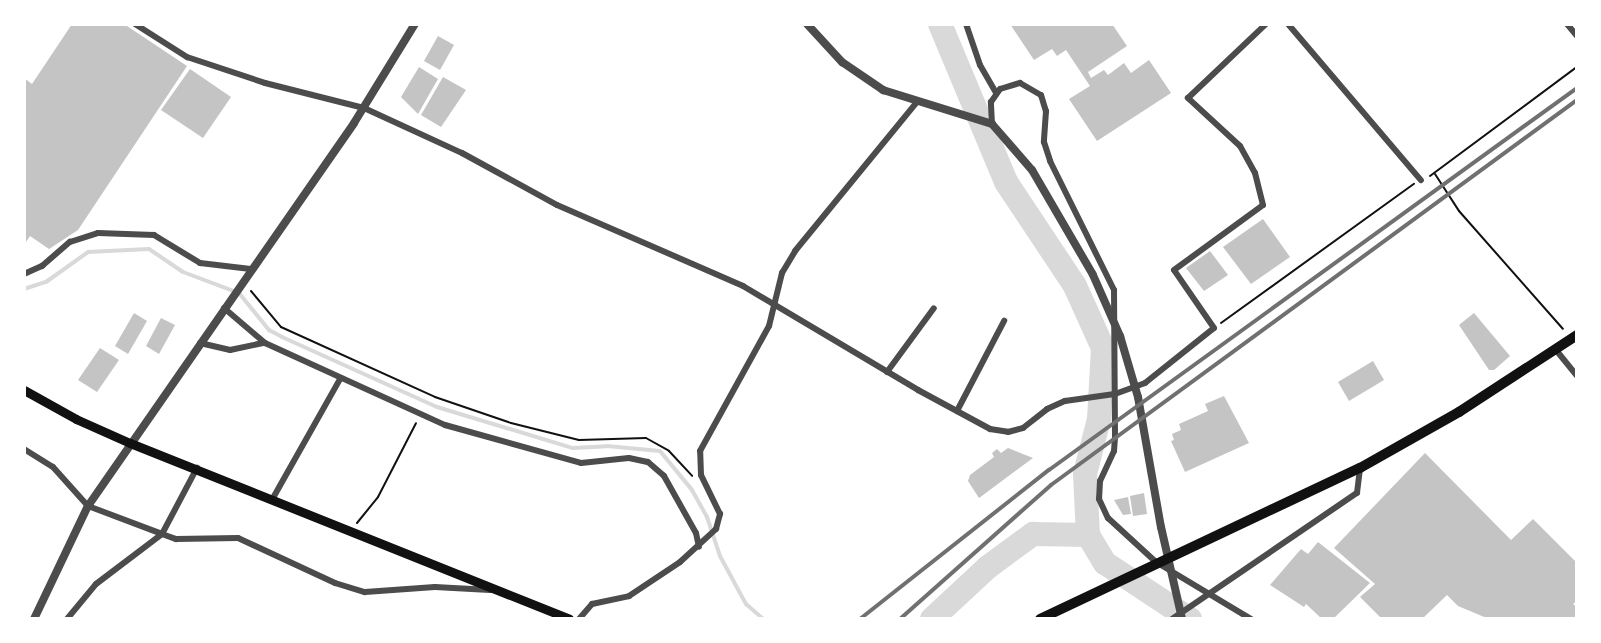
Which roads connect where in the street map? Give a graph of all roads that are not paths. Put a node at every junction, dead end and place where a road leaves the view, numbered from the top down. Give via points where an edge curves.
1 (135, 24) edge
2 (414, 24) edge
3 (807, 24) edge
4 (966, 24) edge
5 (1266, 24) edge
6 (1288, 24) edge
7 (1567, 24) edge
8 (1577, 36) edge
9 (996, 93) junction
10 (917, 102) junction
11 (364, 108) junction
12 (992, 124) junction
13 (1420, 180) road end
14 (251, 269) junction
15 (24, 274) edge
16 (226, 304) junction
17 (776, 304) junction
18 (934, 308) dead end
19 (1004, 321) dead end
20 (1574, 337) edge
21 (200, 343) junction
22 (265, 343) junction
23 (1556, 350) junction
24 (887, 372) junction
25 (1577, 376) edge
26 (340, 380) junction
27 (1115, 394) junction
28 (26, 395) edge
29 (957, 411) junction
30 (130, 443) junction
31 (24, 449) edge
32 (197, 467) junction
33 (1360, 468) junction
34 (273, 498) junction
35 (88, 506) junction
36 (162, 534) junction
37 (699, 547) junction
38 (1153, 563) junction
39 (502, 591) junction
40 (1208, 594) junction
41 (34, 619) edge
42 (67, 619) edge
43 (569, 619) edge
44 (579, 619) edge
45 (1040, 619) edge
46 (1172, 619) edge
47 (1182, 619) edge
48 (1251, 619) edge

1 - 11 street via 187,57 264,83
2 - 11 street
3 - 10 street via 857,74 883,90
4 - 9 street via 980,65
5 - 27 street via 1188,98 1240,146 1255,173 1263,205 1174,270 1214,328 1145,383
6 - 13 street
7 - 8 street
9 - 12 street via 990,111
9 - 27 street via 1020,83 1036,90 1044,103 1043,134 1050,161 1114,290
10 - 12 street
10 - 17 street via 795,251 782,273
11 - 14 street
11 - 17 street via 462,153 556,205
12 - 47 street via 1021,153 1046,192 1093,275 1120,336 1138,397
14 - 15 street via 200,263 154,235 98,233 70,242 42,266
14 - 16 street
16 - 21 street
16 - 22 street
17 - 24 street
17 - 37 street via 762,340 700,452 699,468 718,508 719,521
18 - 24 street
19 - 29 street
20 - 23 highway
21 - 22 street via 230,350
21 - 30 street
22 - 26 street
23 - 25 street
23 - 33 highway via 1460,412
24 - 29 street
26 - 34 street
26 - 37 street via 487,438 581,463 629,458 648,462 664,476 696,532
27 - 29 street via 1065,401 1047,409 1023,428 1008,432 990,429
27 - 38 street via 1114,452 1100,481 1099,499 1120,533
28 - 30 main road
30 - 32 main road
30 - 35 street
31 - 35 street via 53,467
32 - 34 main road
32 - 36 street
33 - 38 highway
33 - 40 street via 1357,493
34 - 39 main road
35 - 36 street
35 - 41 street
36 - 39 street via 176,538 238,538 335,583 365,592 435,587
36 - 42 street via 96,584
37 - 44 street via 629,596 592,604
38 - 40 street
38 - 45 highway
39 - 43 main road
40 - 46 street
40 - 48 street

